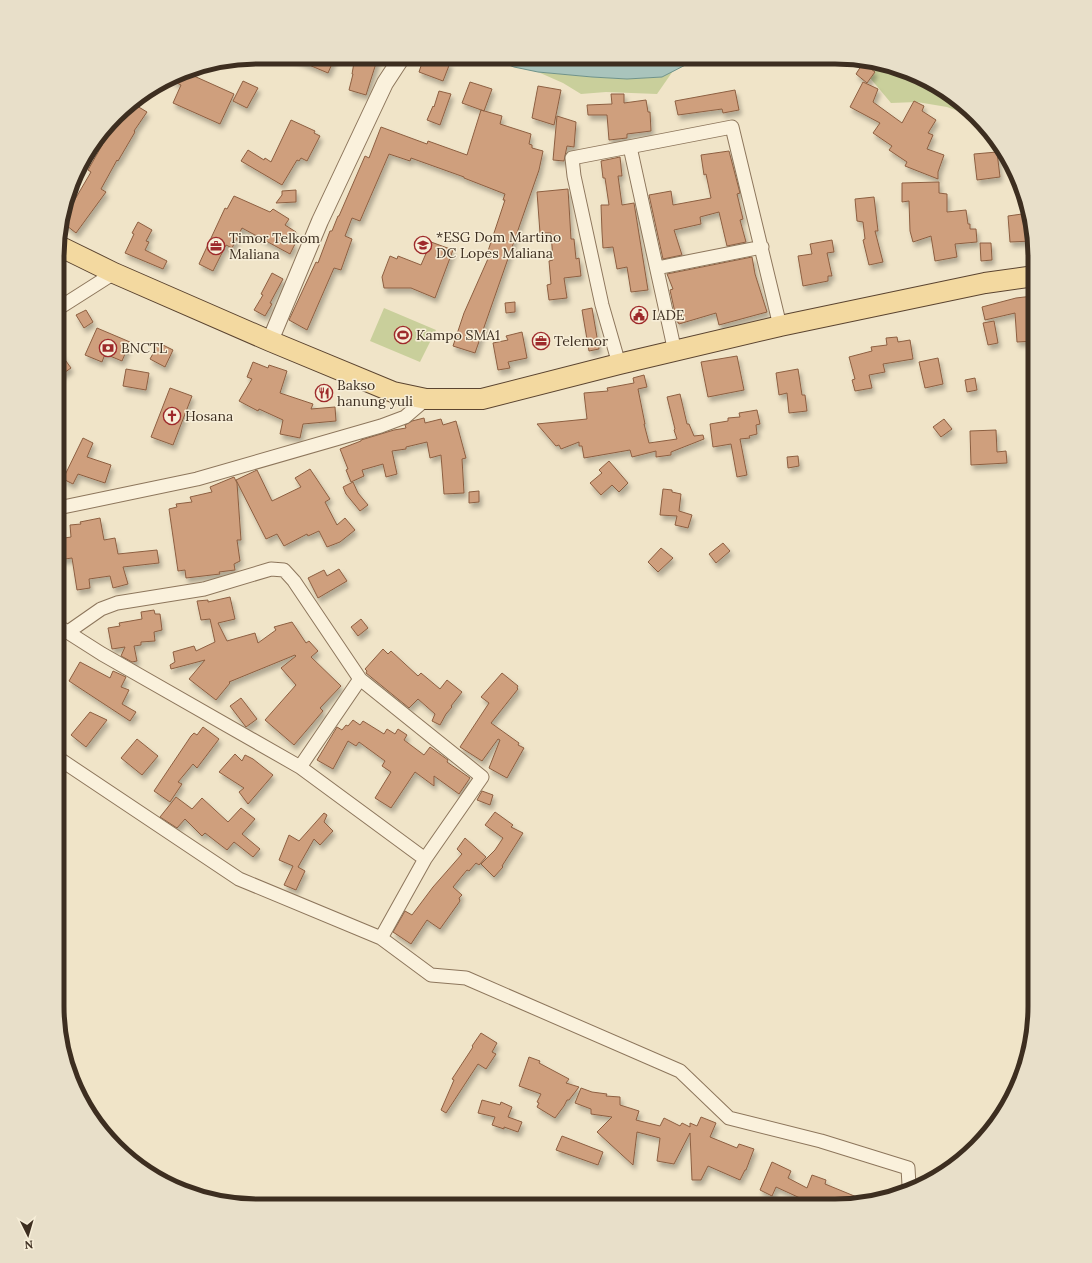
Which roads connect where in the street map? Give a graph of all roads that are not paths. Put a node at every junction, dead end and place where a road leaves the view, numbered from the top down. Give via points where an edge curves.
1 (397, 64) edge
2 (630, 147) junction
3 (64, 248) edge
4 (762, 248) junction
5 (657, 268) junction
6 (114, 273) junction
7 (1028, 277) edge
8 (64, 305) edge
9 (780, 326) junction
10 (270, 341) junction
11 (674, 352) junction
12 (619, 364) junction
13 (426, 399) junction
14 (64, 507) edge
15 (64, 628) edge
16 (64, 630) edge
17 (360, 679) junction
18 (64, 762) edge
19 (300, 767) junction
20 (425, 859) junction
21 (380, 938) junction
22 (908, 1184) edge

1 - 10 street via 385,83 320,221
2 - 4 street via 732,127
2 - 5 street
2 - 12 street via 572,158 602,306
3 - 6 main road
4 - 5 street
4 - 9 street
5 - 11 street
6 - 8 street
6 - 10 main road
7 - 9 main road via 985,283
9 - 11 main road
10 - 13 main road via 393,392
11 - 12 main road
12 - 13 main road via 482,399
13 - 14 street via 405,417 381,426 197,479
15 - 17 street via 117,603 204,589 271,569 284,570
16 - 19 street
17 - 19 street
17 - 20 street via 482,777
18 - 21 street via 239,879
19 - 20 street
20 - 21 street
21 - 22 street via 431,975 466,978 680,1071 729,1118 821,1141 908,1168

